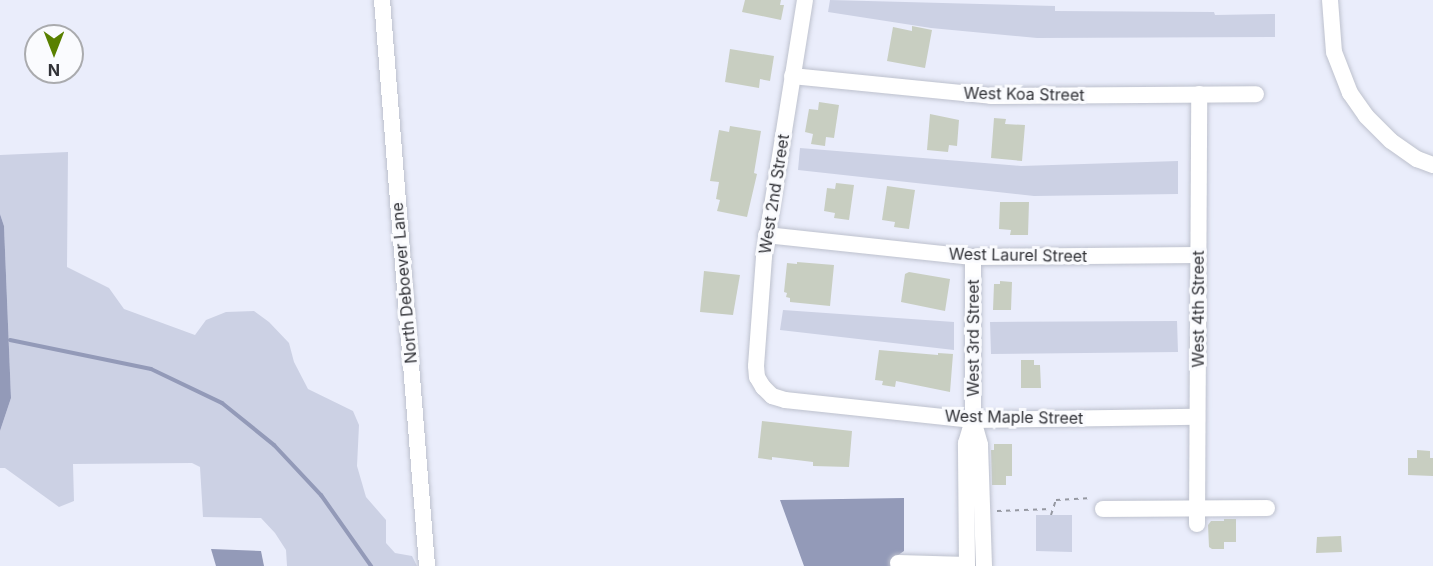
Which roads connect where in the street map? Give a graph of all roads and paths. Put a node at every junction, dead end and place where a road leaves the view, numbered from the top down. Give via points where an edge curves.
1 (382, 0) edge
2 (805, 0) edge
3 (1330, 0) edge
4 (792, 76) junction
5 (1199, 94) junction
6 (1256, 94) dead end
7 (1433, 165) edge
8 (766, 235) junction
9 (1198, 255) junction
10 (973, 257) junction
11 (763, 387) joint
12 (1197, 417) junction
13 (973, 420) junction
14 (1103, 508) dead end
15 (1267, 508) dead end
16 (1052, 509) dead end
17 (981, 511) junction
18 (1197, 516) junction
19 (898, 563) dead end
20 (967, 565) edge
21 (427, 566) edge
22 (984, 566) edge

1 - 21 street, North Deboever Lane
2 - 4 street, West 2nd Street
3 - 7 street via 1335,52 1350,93 1391,141
4 - 5 street, West Koa Street via 991,96
4 - 8 street, West 2nd Street
5 - 6 street, West Koa Street
5 - 9 street, West 4th Street
8 - 10 street, West Laurel Street
8 - 11 street, West 2nd Street via 756,366
9 - 10 street, West Laurel Street
9 - 12 street, West 4th Street
10 - 13 street, West 3rd Street
11 - 13 street, West Maple Street via 772,396 785,400
12 - 13 street, West Maple Street
12 - 18 street, West 4th Street
13 - 17 street, West 3rd Street via 980,445
13 - 20 street, West 3rd Street via 966,443
14 - 18 street
15 - 18 street
16 - 17 path
17 - 22 street, West 3rd Street
19 - 20 street

